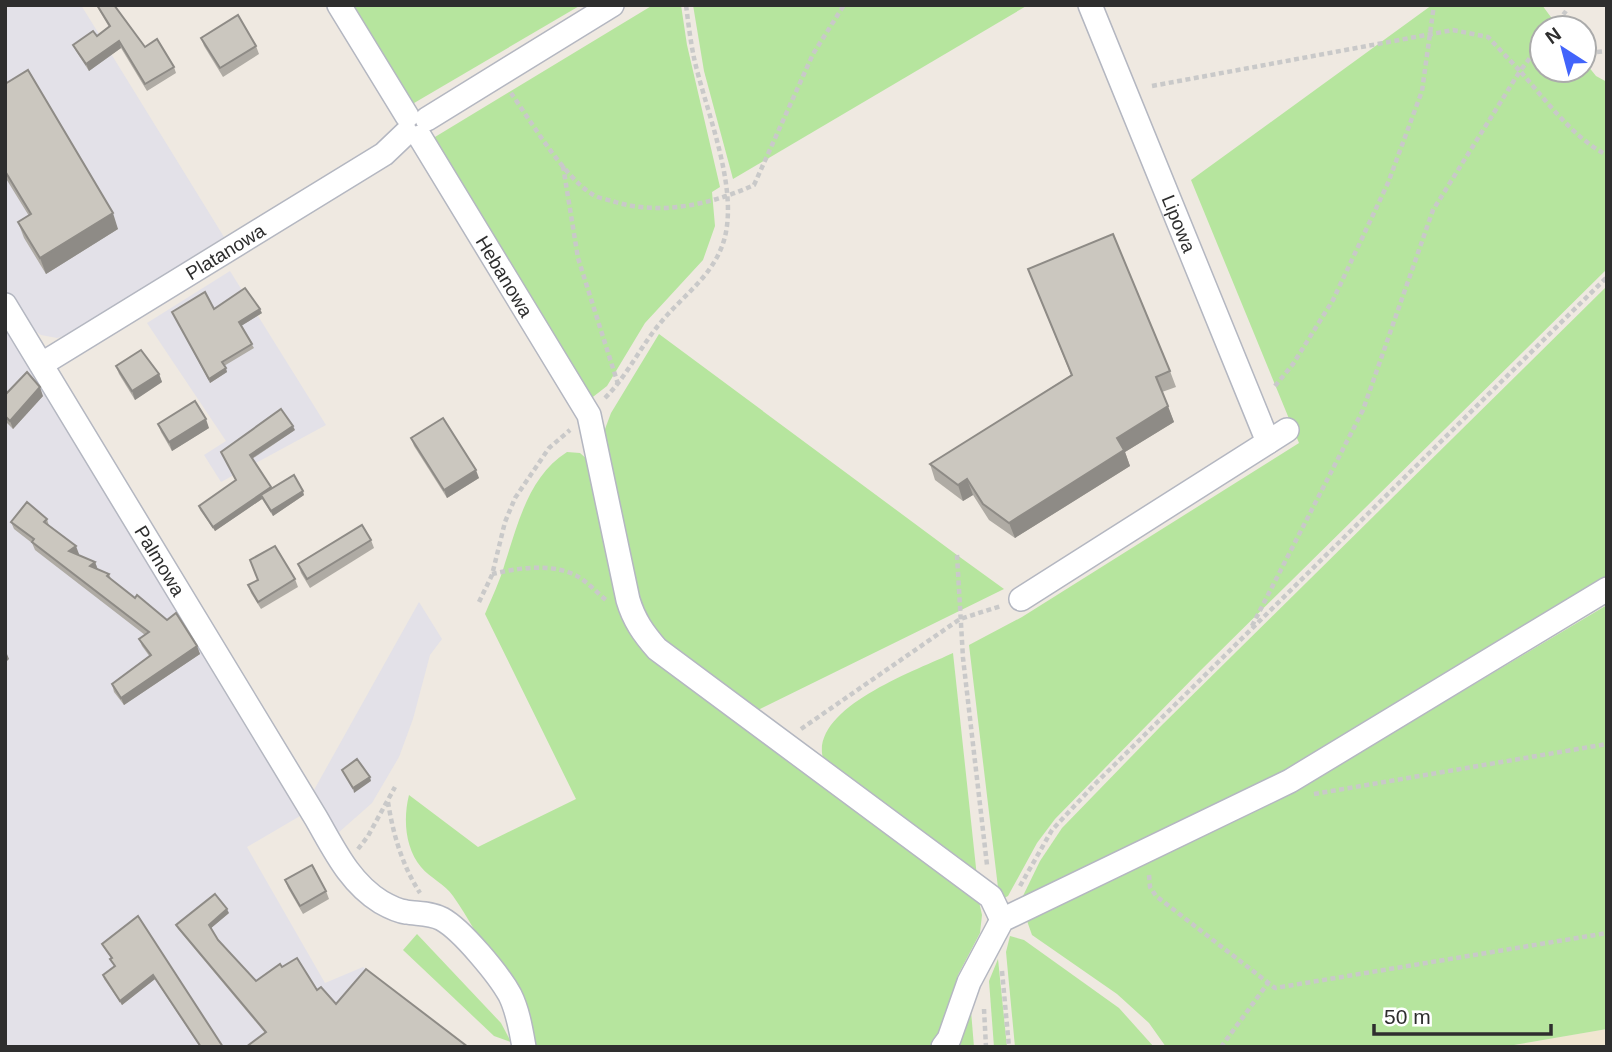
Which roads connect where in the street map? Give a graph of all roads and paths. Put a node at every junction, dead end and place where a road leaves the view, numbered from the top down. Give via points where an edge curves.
1 (338, 5) edge
2 (612, 5) edge
3 (686, 5) edge
4 (844, 5) edge
5 (1090, 5) edge
6 (1434, 5) edge
7 (1566, 11) dead end
8 (1564, 14) edge
9 (1431, 34) junction
10 (1528, 60) edge
11 (1520, 71) junction
12 (498, 75) junction
13 (1152, 86) dead end
14 (415, 126) junction
15 (1607, 155) edge
16 (563, 166) junction
17 (729, 196) junction
18 (1607, 277) edge
19 (5, 304) edge
20 (42, 364) junction
21 (618, 385) junction
22 (1275, 386) dead end
23 (589, 415) junction
24 (957, 555) dead end
25 (492, 575) junction
26 (1607, 589) edge
27 (1021, 599) joint
28 (480, 602) dead end
29 (615, 609) dead end
30 (960, 619) junction
31 (1250, 631) junction
32 (777, 738) junction
33 (1607, 744) edge
34 (395, 787) dead end
35 (1313, 794) dead end
36 (388, 802) junction
37 (343, 866) junction
38 (1153, 867) dead end
39 (1019, 887) dead end
40 (991, 897) junction
41 (442, 918) junction
42 (1002, 920) junction
43 (1607, 933) edge
44 (1001, 960) dead end
45 (1268, 983) junction
46 (984, 1007) dead end
47 (524, 1047) edge
48 (943, 1047) edge
49 (986, 1047) edge
50 (1009, 1047) edge
51 (1221, 1047) edge

1 - 14 street, Hebanowa
2 - 12 street, Platanowa
3 - 17 path
4 - 17 path via 813,54 754,185
5 - 27 street, Lipowa via 1277,436
6 - 9 path
7 - 8 path
9 - 11 path via 1453,30 1488,37
9 - 13 path
9 - 22 path via 1422,91 1388,183 1333,300
10 - 11 path
11 - 15 path via 1560,117
11 - 31 path via 1433,210 1363,411
12 - 14 street, Platanowa
12 - 16 path
14 - 20 street, Platanowa via 384,154
14 - 23 street, Hebanowa
16 - 17 path via 592,195 632,207 675,208
16 - 21 path via 578,258
17 - 21 path via 726,236 713,264 662,321
18 - 31 path
19 - 20 street, Palmowa
20 - 37 street, Palmowa
21 - 23 path
23 - 25 path via 549,447 524,482 505,522
23 - 32 street, Hebanowa via 633,617 657,649
24 - 30 path
25 - 28 path
25 - 29 path via 514,569 557,568 578,576
26 - 42 street via 1290,781
27 - 30 path
30 - 32 path via 806,727
30 - 40 path
31 - 39 path via 1052,830
32 - 40 street, Hebanowa
33 - 35 path
34 - 36 path
36 - 37 path
36 - 41 path via 405,868
37 - 41 street, Palmowa via 381,901 404,912
38 - 45 path via 1150,887 1156,896
40 - 42 street
41 - 47 street via 477,952 509,995
42 - 48 street via 983,951
43 - 45 path via 1275,988
44 - 50 path
45 - 51 path
46 - 49 path

